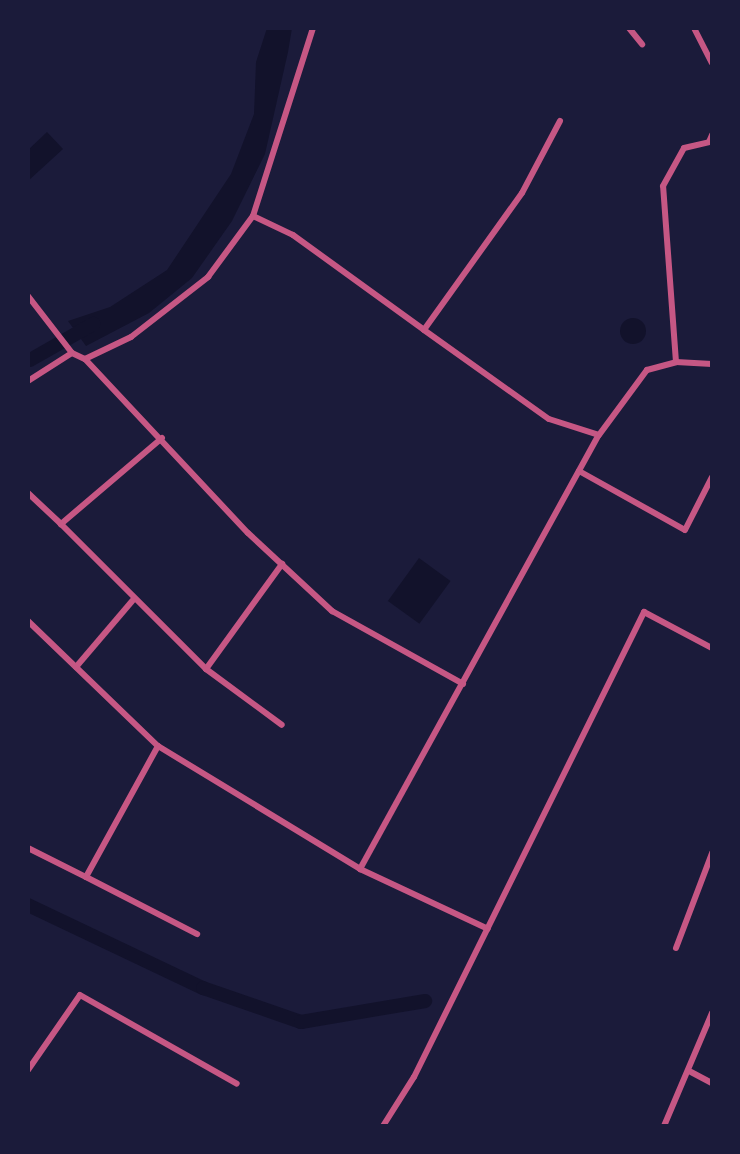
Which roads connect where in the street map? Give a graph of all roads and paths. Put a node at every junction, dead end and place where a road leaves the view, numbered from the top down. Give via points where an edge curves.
1 (313, 28) edge
2 (629, 28) edge
3 (694, 28) edge
4 (642, 44) dead end
5 (712, 63) edge
6 (560, 121) dead end
7 (712, 135) edge
8 (253, 216) junction
9 (28, 296) edge
10 (424, 330) junction
11 (72, 353) junction
12 (85, 359) junction
13 (676, 362) junction
14 (712, 364) edge
15 (28, 381) edge
16 (599, 435) junction
17 (162, 438) junction
18 (579, 471) junction
19 (712, 477) edge
20 (28, 493) edge
21 (61, 524) junction
22 (282, 564) junction
23 (133, 600) junction
24 (28, 621) edge
25 (712, 648) edge
26 (76, 667) junction
27 (206, 669) junction
28 (463, 684) junction
29 (282, 725) dead end
30 (158, 746) junction
31 (28, 848) edge
32 (712, 853) edge
33 (360, 869) junction
34 (86, 877) junction
35 (488, 929) junction
36 (197, 934) dead end
37 (676, 948) dead end
38 (712, 1013) edge
39 (28, 1070) edge
40 (691, 1072) junction
41 (712, 1083) edge
42 (237, 1084) dead end
43 (383, 1126) edge
44 (664, 1126) edge

1 - 8 street
2 - 4 street
3 - 5 street
6 - 10 street via 522,193
7 - 13 street via 709,142 684,148 663,186
8 - 10 street via 293,235
8 - 12 street via 208,277 131,337
9 - 11 street
10 - 16 street via 549,419
11 - 12 street
11 - 15 street
12 - 17 street
13 - 14 street
13 - 16 street via 647,370
16 - 18 street
17 - 21 street
17 - 22 street
18 - 19 street via 685,530
18 - 28 street
20 - 21 street
21 - 23 street
22 - 27 street
22 - 28 street via 332,611
23 - 26 street
23 - 27 street
24 - 26 street
25 - 35 street via 644,612
26 - 30 street
27 - 29 street
28 - 33 street
30 - 33 street
30 - 34 street
31 - 34 street
32 - 37 street
33 - 35 street
34 - 36 street
35 - 43 street via 414,1077
38 - 40 street
39 - 42 street via 80,995
40 - 41 street
40 - 44 street

